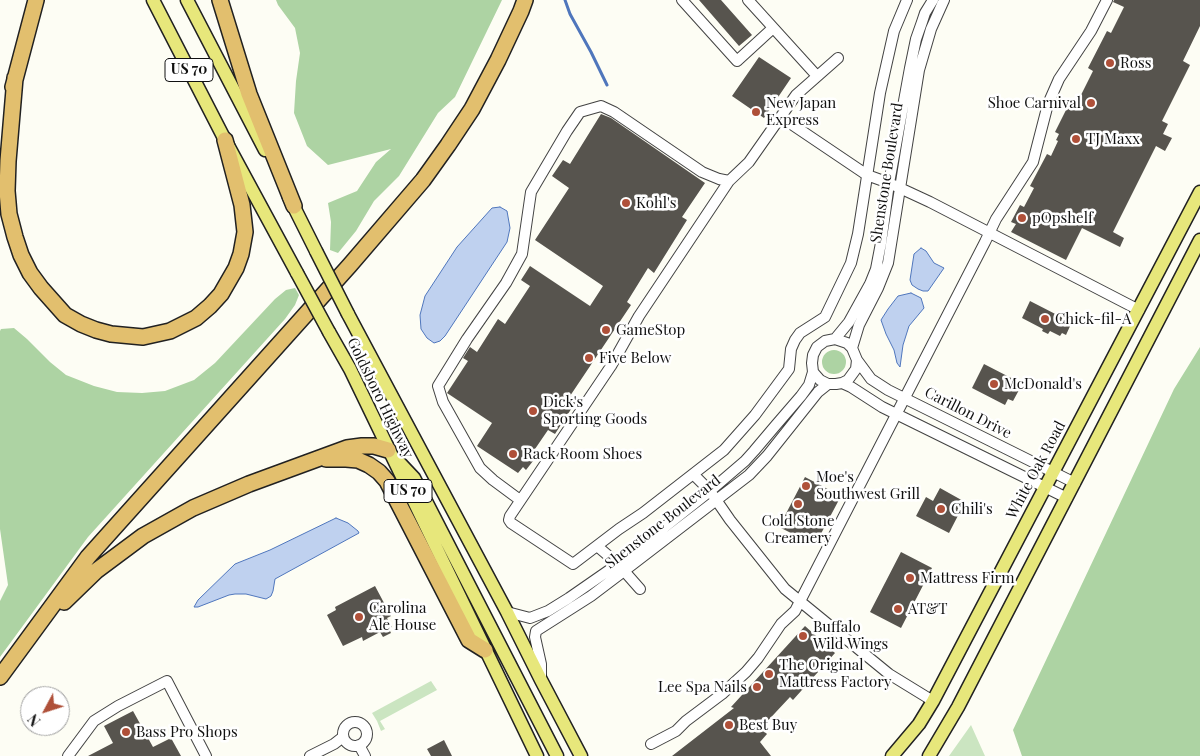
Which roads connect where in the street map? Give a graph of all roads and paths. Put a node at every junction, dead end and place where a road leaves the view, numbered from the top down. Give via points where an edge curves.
1 (36, 0) edge
2 (153, 0) edge
3 (187, 0) edge
4 (220, 0) edge
5 (525, 0) edge
6 (682, 0) edge
7 (748, 0) edge
8 (906, 0) edge
9 (933, 0) edge
10 (944, 0) edge
11 (1107, 0) edge
12 (773, 28) junction
13 (838, 58) dead end
14 (817, 76) junction
15 (15, 78) junction
16 (781, 117) junction
17 (225, 140) junction
18 (0, 149) edge
19 (867, 175) junction
20 (729, 181) junction
21 (889, 183) junction
22 (899, 188) junction
23 (1200, 192) edge
24 (294, 206) junction
25 (990, 232) junction
26 (1200, 240) edge
27 (1139, 310) junction
28 (835, 340) junction
29 (852, 348) junction
30 (857, 360) junction
31 (813, 372) junction
32 (842, 383) junction
33 (828, 384) junction
34 (905, 398) junction
35 (896, 414) junction
36 (388, 450) junction
37 (313, 460) junction
38 (1053, 472) junction
39 (694, 475) junction
40 (1075, 483) junction
41 (1046, 487) junction
42 (713, 495) junction
43 (1067, 498) junction
44 (520, 500) junction
45 (597, 546) junction
46 (621, 568) junction
47 (640, 589) dead end
48 (800, 602) junction
49 (507, 612) junction
50 (31, 634) junction
51 (485, 650) junction
52 (0, 677) edge
53 (541, 680) junction
54 (934, 701) junction
55 (343, 738) junction
56 (652, 744) dead end
57 (359, 745) junction
58 (68, 756) edge
59 (206, 756) edge
60 (310, 756) edge
61 (365, 756) edge
62 (537, 756) edge
63 (557, 756) edge
64 (581, 756) edge
65 (892, 756) edge
66 (929, 756) edge

1 - 15 highway
2 - 17 main road, US 70
3 - 24 main road, US 70
4 - 24 highway via 249,94
5 - 50 highway via 472,109 423,180 88,557
6 - 12 street via 737,61
7 - 12 street
8 - 19 street via 894,31 880,93
9 - 21 street, Shenstone Boulevard via 916,39
10 - 22 street, Shenstone Boulevard via 919,70
11 - 25 street via 1059,79 1048,104 1033,162
12 - 14 street
13 - 14 street
14 - 16 street via 796,95
15 - 17 highway via 7,190 15,237 25,264 41,288 65,314 96,330 143,337 170,331 196,318 221,294 236,268 245,232 242,205
15 - 18 highway
16 - 19 street
16 - 20 street via 749,162
17 - 36 main road, Goldsboro Highway / US 70, bridge via 350,369
19 - 21 street
19 - 39 street via 851,263 825,317 800,333 791,349 789,369 755,415 724,450
20 - 44 street via 644,308 611,366
20 - 44 street via 702,172 601,106 580,112 567,131 531,192 522,254 438,386 443,402 480,468
21 - 22 street
21 - 28 street, Shenstone Boulevard via 876,269 849,322
22 - 25 street
22 - 29 street, Shenstone Boulevard via 888,263
23 - 27 main road, White Oak Road
24 - 49 main road, Goldsboro Highway / US 70, bridge
25 - 27 street
25 - 34 street
26 - 40 main road
27 - 38 main road, White Oak Road
28 - 29 street
28 - 31 street via 825,341 815,350
29 - 30 street
30 - 32 street via 854,373
30 - 34 street, Carillon Drive via 871,378
31 - 33 street
31 - 42 street, Shenstone Boulevard via 801,396
32 - 33 street
32 - 35 street
33 - 42 street, Shenstone Boulevard via 749,475
34 - 35 street
34 - 38 street, Carillon Drive
35 - 41 street
35 - 48 street
36 - 37 highway via 374,446 347,448
36 - 51 main road, Goldsboro Highway / US 70
36 - 63 main road via 414,478
37 - 50 highway via 220,495 143,536 96,571
37 - 51 highway via 358,460 379,472 469,640
38 - 40 street, Carillon Drive
38 - 41 main road, White Oak Road
39 - 42 street
39 - 45 street
40 - 43 main road
41 - 43 street
41 - 54 main road, White Oak Road
42 - 46 street, Shenstone Boulevard
42 - 48 street via 785,589
43 - 66 main road via 958,708
44 - 45 street via 510,516 511,523 573,564
45 - 46 street
46 - 47 street
46 - 49 street, Shenstone Boulevard via 530,618
46 - 53 street, Shenstone Boulevard via 591,596 536,631
48 - 54 street via 889,674
48 - 56 street via 746,672 676,731
49 - 53 main road, Goldsboro Highway / US 70
50 - 52 highway
51 - 62 main road, Goldsboro Highway / US 70
53 - 64 main road, Goldsboro Highway / US 70
54 - 65 main road, White Oak Road
55 - 57 street via 352,746
55 - 57 street via 346,726 353,722 360,724 366,729 366,737
55 - 60 street
57 - 61 street
58 - 59 street via 94,721 167,681

